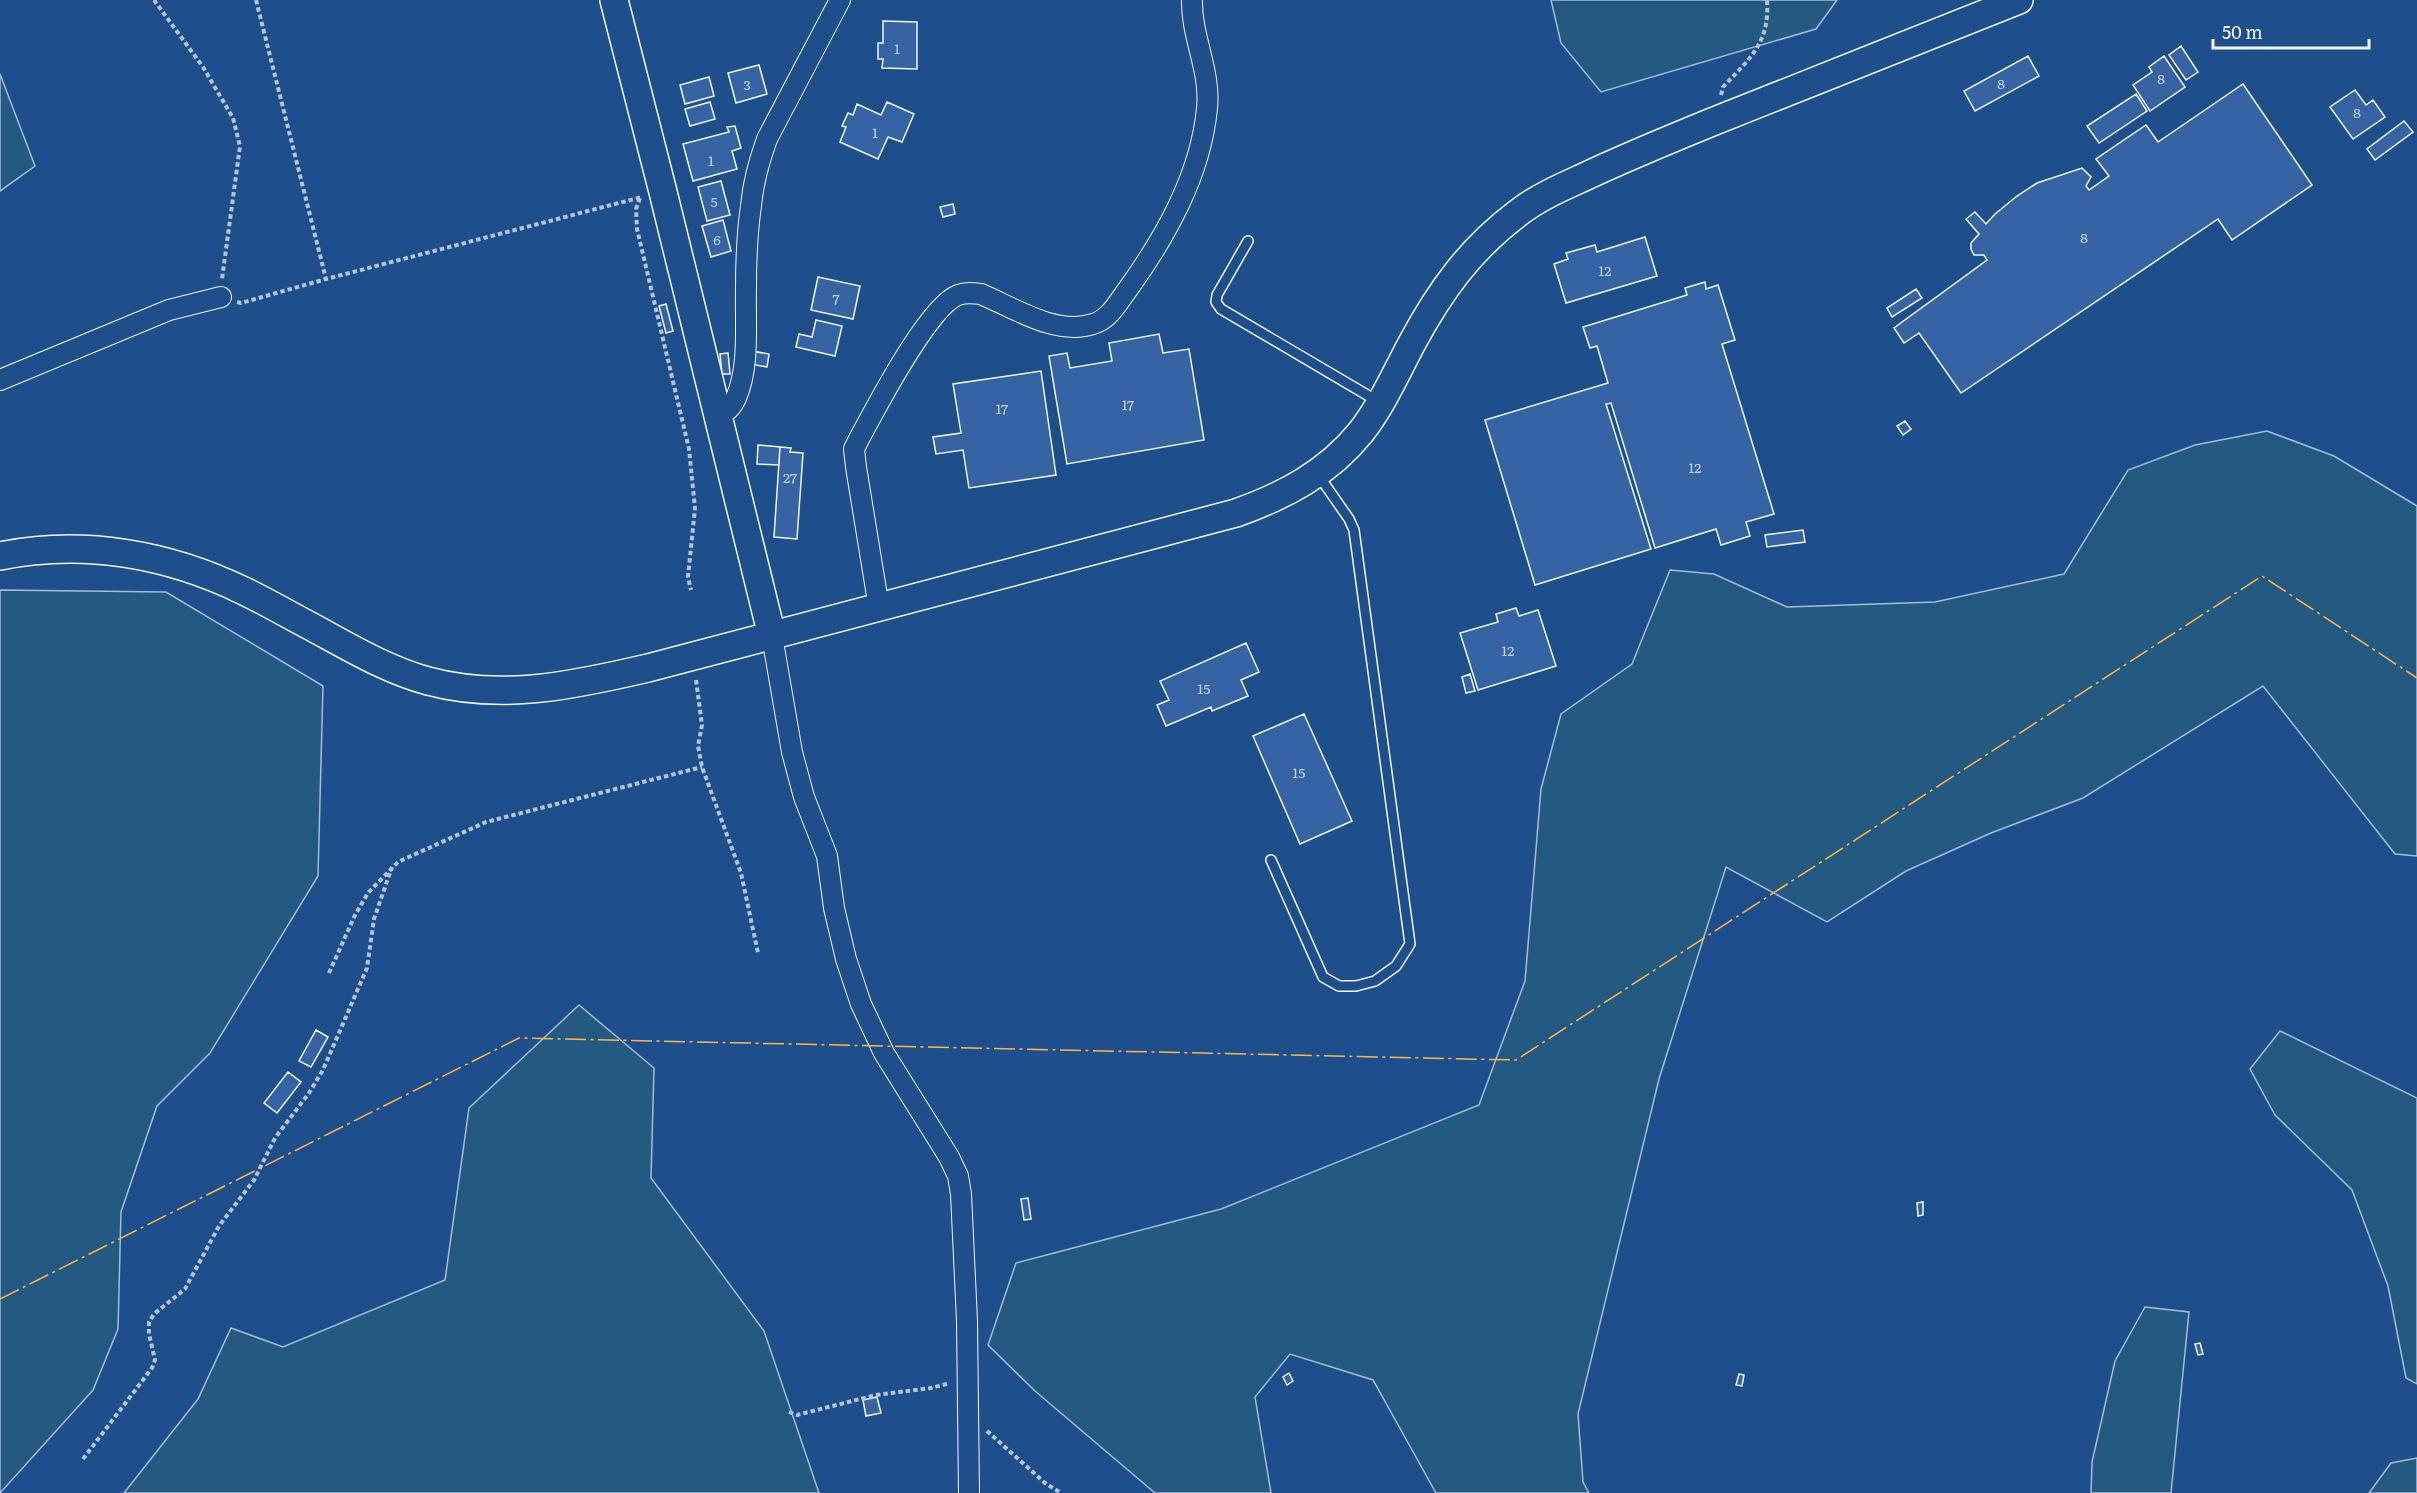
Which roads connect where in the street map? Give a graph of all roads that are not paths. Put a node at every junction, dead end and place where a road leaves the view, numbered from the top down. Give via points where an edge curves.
1 (614, 0) edge
2 (840, 0) edge
3 (1192, 0) edge
4 (2019, 0) edge
5 (1248, 241) dead end
6 (221, 297) road end
7 (0, 380) edge
8 (1380, 403) junction
9 (717, 416) junction
10 (1318, 474) junction
11 (0, 556) edge
12 (879, 608) junction
13 (772, 636) junction
14 (1270, 860) dead end
15 (969, 1493) edge

1 - 9 street via 652,195
2 - 9 street via 759,161 751,205 746,344 740,385 729,409
3 - 12 street via 1208,105 1203,135 1179,205 1160,243 1108,315 1094,324 1058,326 981,294 958,295 938,311 900,365 860,436 854,449
4 - 8 street via 1603,168 1521,210 1496,230 1452,277
5 - 8 lane via 1217,295 1221,309
6 - 7 street via 169,310
8 - 10 street via 1360,432
9 - 13 street
10 - 12 street via 1281,495 1236,513
10 - 14 lane via 1354,530 1410,944 1396,966 1375,981 1356,986 1339,986 1323,977
11 - 13 street via 89,549 169,562 243,590 403,673 467,688 554,688
12 - 13 street
13 - 15 street via 792,752 827,856 834,908 861,1004 884,1053 958,1176

